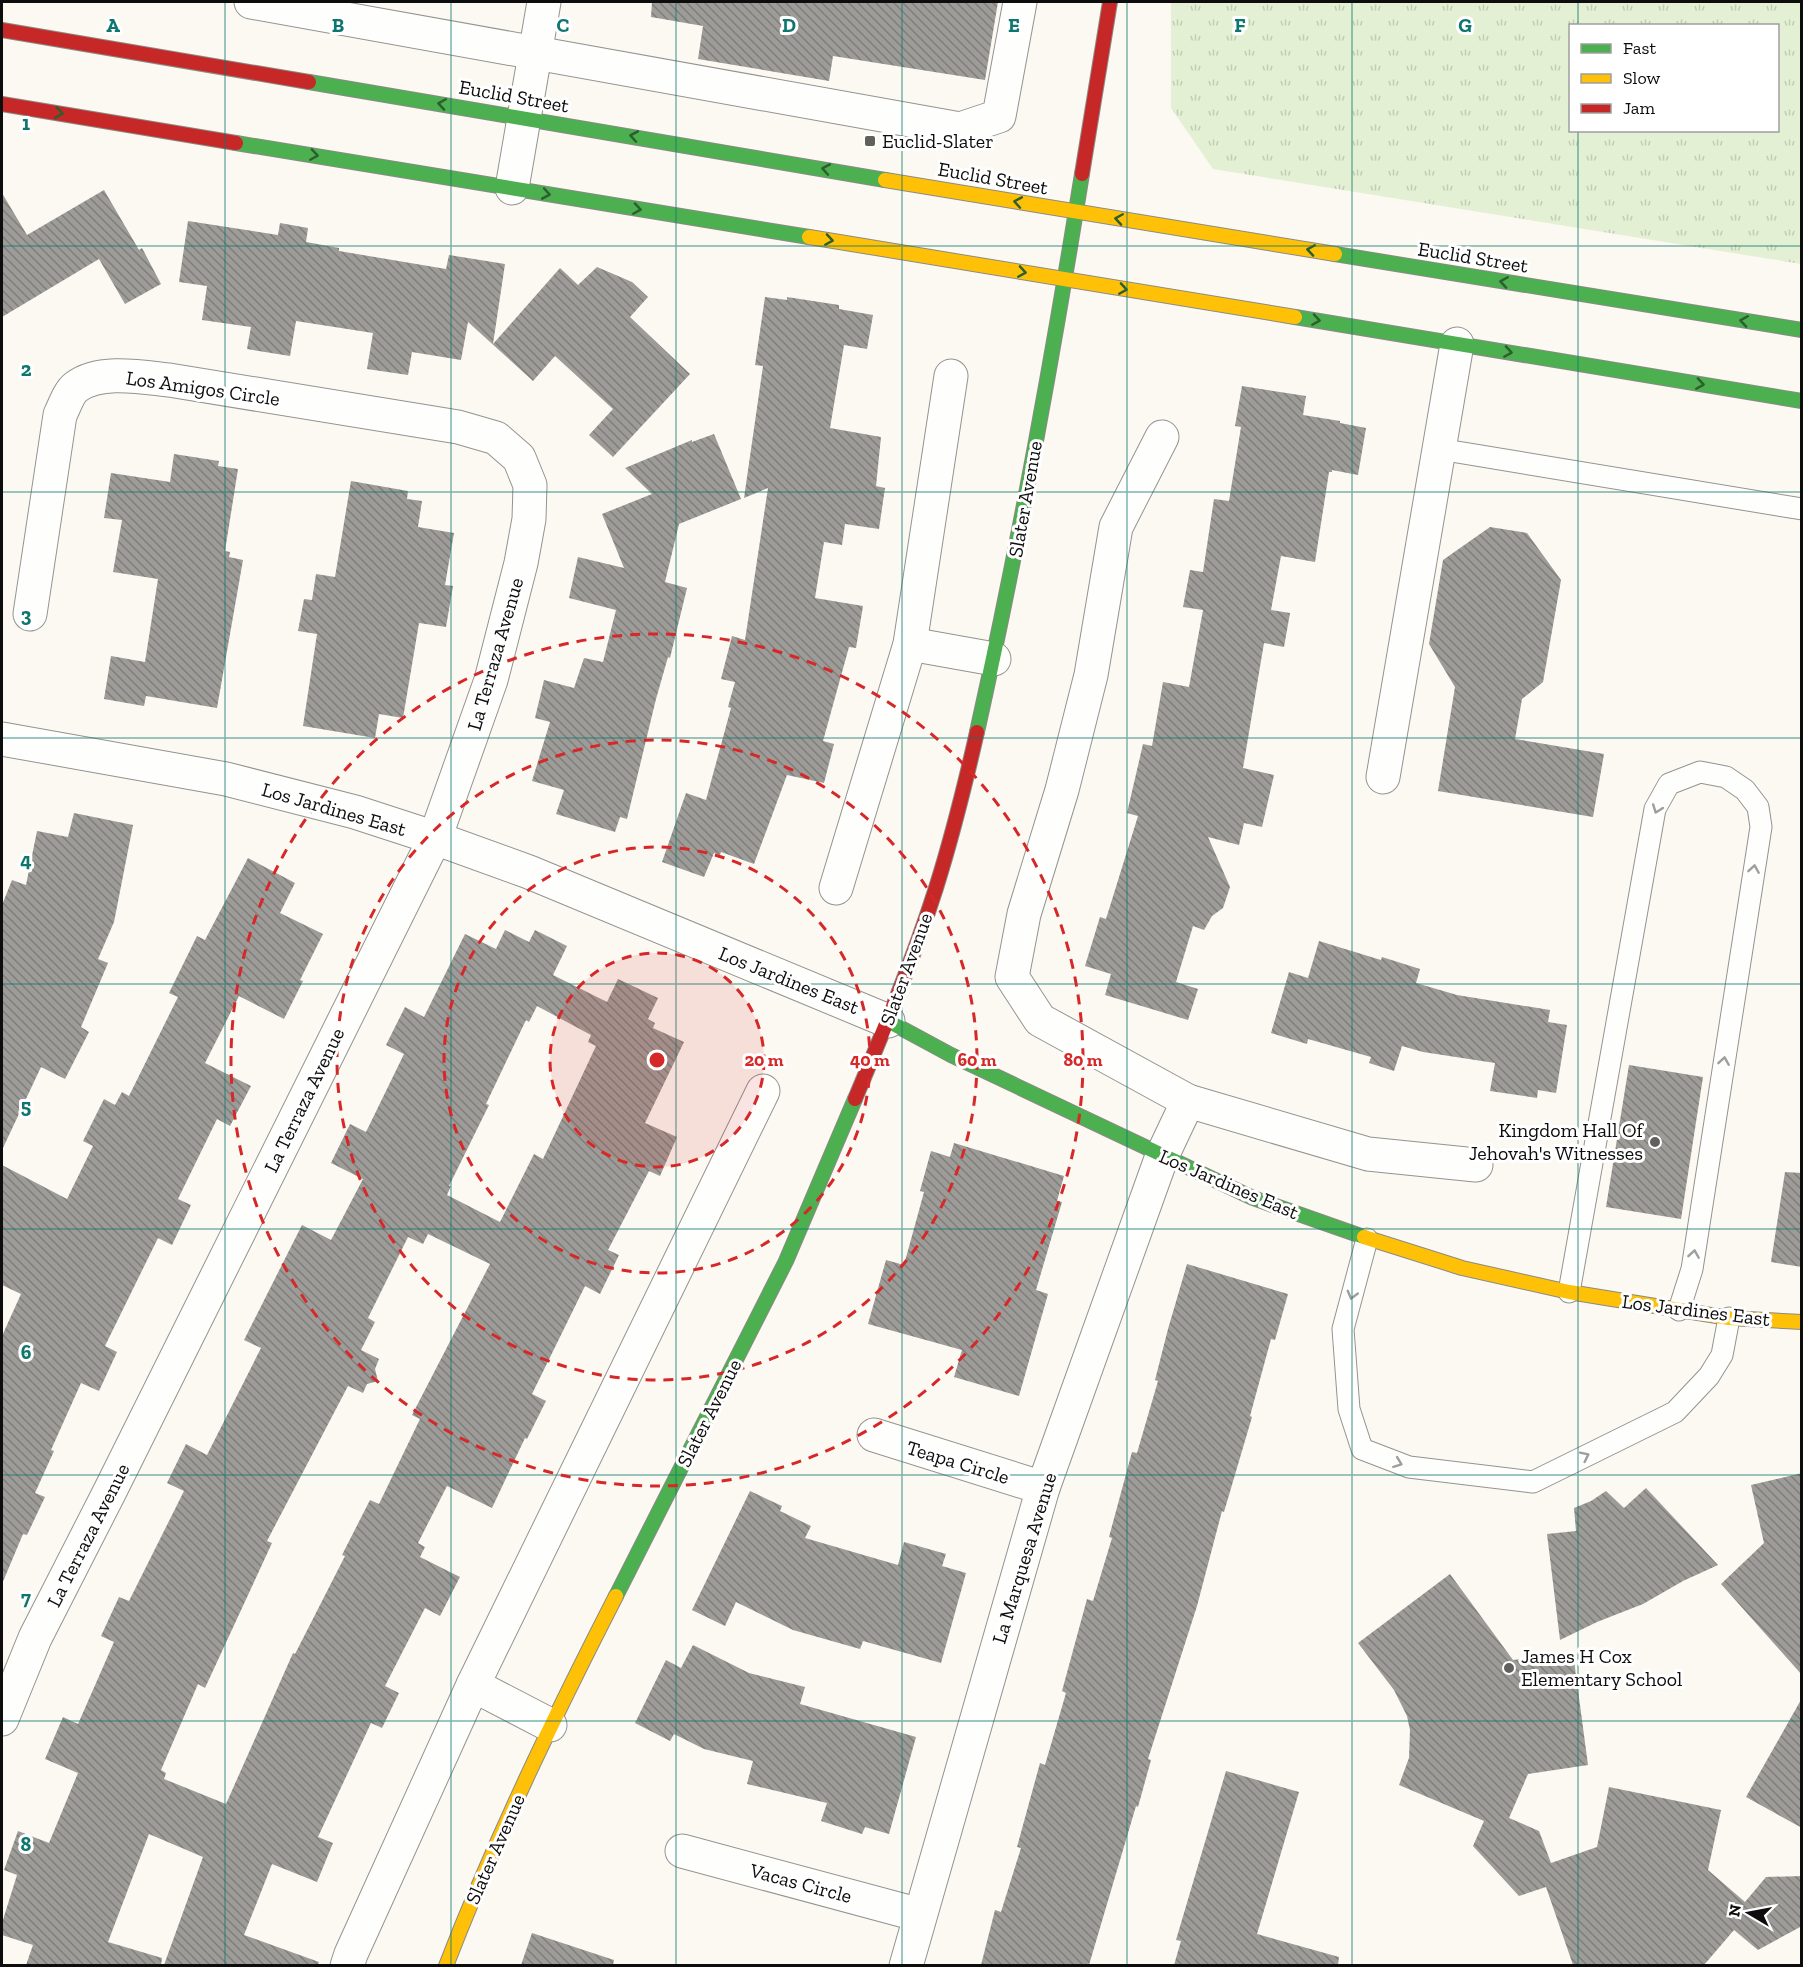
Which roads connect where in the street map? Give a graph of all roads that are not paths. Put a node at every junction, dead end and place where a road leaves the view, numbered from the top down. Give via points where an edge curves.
1 (251, 2) edge
2 (544, 2) edge
3 (1020, 2) edge
4 (1110, 2) edge
5 (2, 30) edge
6 (536, 53) junction
7 (2, 104) edge
8 (524, 117) junction
9 (512, 188) junction
10 (1076, 212) junction
11 (1065, 279) junction
12 (1802, 330) edge
13 (1457, 344) junction
14 (951, 376) dead end
15 (1802, 401) edge
16 (1162, 437) dead end
17 (1439, 449) junction
18 (519, 458) joint
19 (1802, 509) edge
20 (30, 614) dead end
21 (910, 644) junction
22 (994, 659) junction
23 (2, 739) edge
24 (1383, 777) dead end
25 (435, 838) junction
26 (836, 888) dead end
27 (888, 1021) junction
28 (763, 1091) dead end
29 (1188, 1101) junction
30 (1162, 1156) junction
31 (1476, 1165) dead end
32 (1367, 1239) junction
33 (1569, 1292) junction
34 (1679, 1310) junction
35 (1729, 1318) junction
36 (1802, 1322) edge
37 (874, 1435) dead end
38 (1043, 1488) junction
39 (473, 1685) junction
40 (2, 1719) edge
41 (550, 1725) junction
42 (682, 1851) dead end
43 (920, 1915) junction
44 (347, 1965) edge
45 (447, 1965) edge
46 (906, 1965) edge

1 - 6 street
2 - 6 street
3 - 6 street via 999,116 960,129
4 - 10 main road, Slater Avenue
8 -> 5 main road, Euclid Street
6 - 8 street
7 -> 9 main road
8 - 9 street
10 -> 8 main road, Euclid Street
9 -> 11 main road
10 - 11 main road, Slater Avenue
12 -> 10 main road, Euclid Street
11 -> 13 main road
11 - 22 main road, Slater Avenue
13 -> 15 main road
13 - 17 street
14 - 21 street
16 - 29 street via 1116,527 1090,675 1062,790 1024,914 1012,977 1040,1020
17 - 19 lane
17 - 24 street
18 - 20 street, Los Amigos Circle via 496,438 458,427 169,380 123,376 92,379 74,388 60,415
18 - 25 street, La Terraza Avenue via 530,485 521,563 491,680
21 - 22 street
21 - 26 street
22 - 27 main road, Slater Avenue via 936,888
23 - 25 street, Los Jardines East via 226,779 356,812
25 - 27 street, Los Jardines East via 530,873
25 - 40 street, La Terraza Avenue via 35,1638
27 - 30 main road, Los Jardines East
27 - 41 main road, Slater Avenue via 786,1261
28 - 39 street
29 - 30 street, La Marquesa Avenue
29 - 31 street via 1368,1154
30 - 32 main road, Los Jardines East via 1253,1198
30 - 38 street, La Marquesa Avenue
32 - 33 main road, Los Jardines East via 1462,1268
32 -> 35 lane via 1344,1329 1349,1409 1362,1449 1408,1467 1533,1482 1676,1413 1722,1355
33 - 34 main road, Los Jardines East
34 -> 33 lane via 1692,1269 1761,827 1758,807 1745,789 1726,777 1700,772 1669,784 1655,809
34 - 35 main road, Los Jardines East
35 - 36 main road, Los Jardines East
37 - 38 street, Teapa Circle
38 - 43 street, La Marquesa Avenue
39 - 41 street
39 - 44 street
41 - 45 main road, Slater Avenue via 475,1891
42 - 43 street, Vacas Circle
43 - 46 street, La Marquesa Avenue

